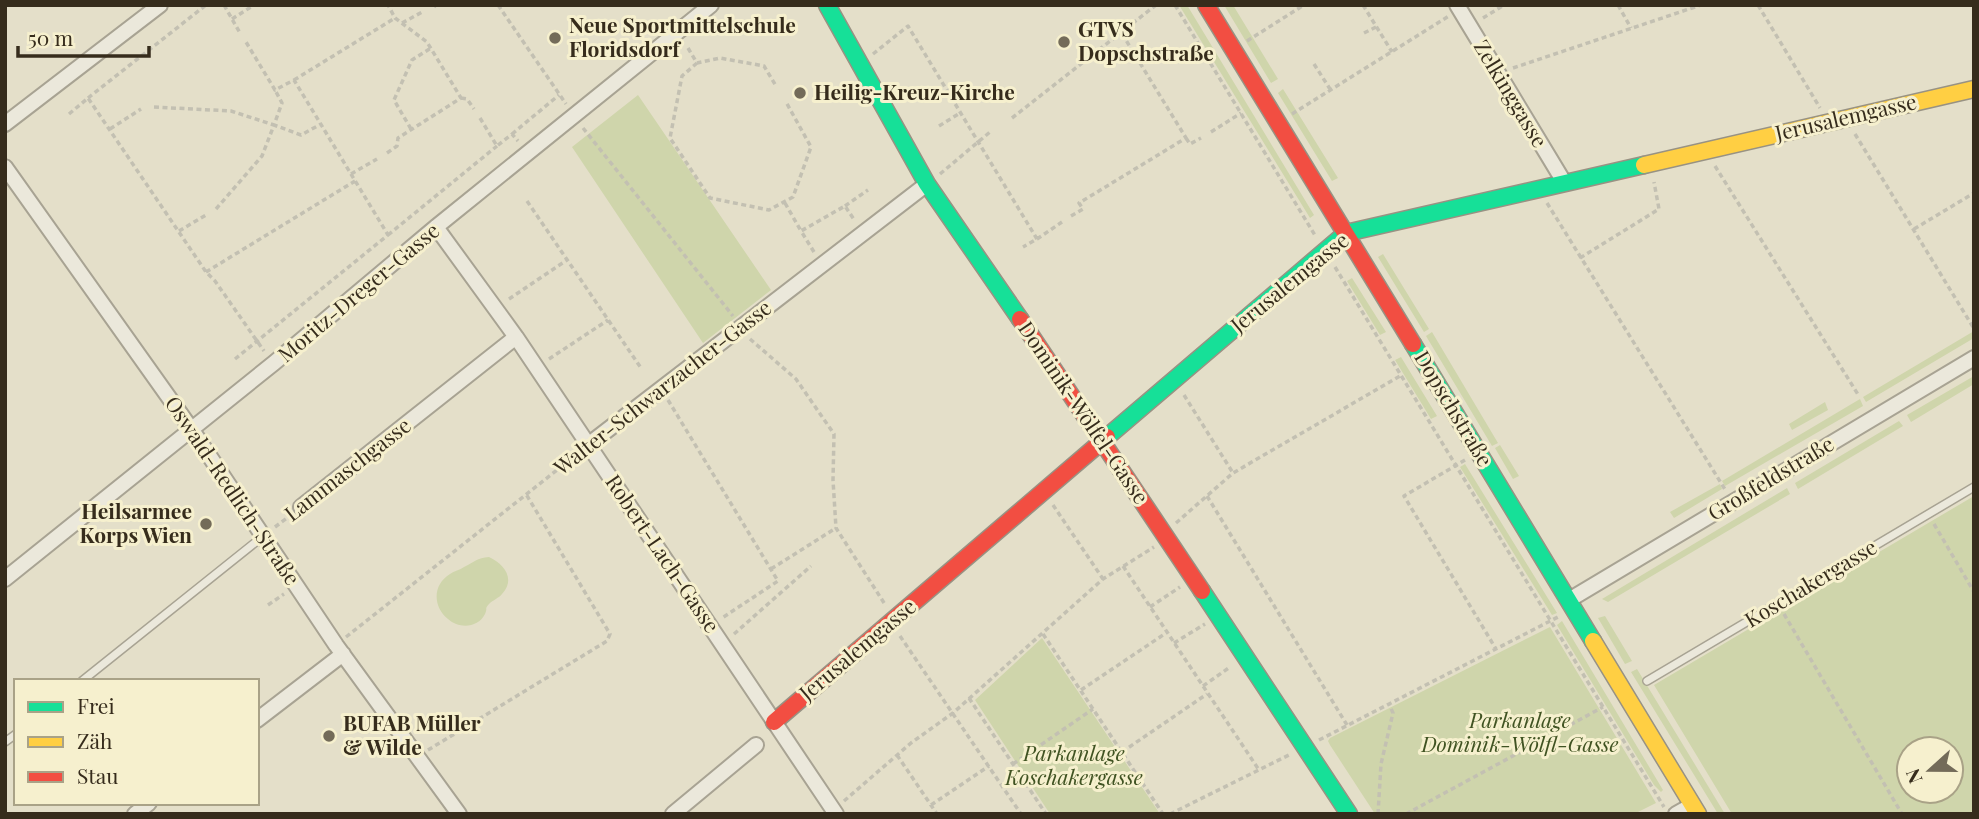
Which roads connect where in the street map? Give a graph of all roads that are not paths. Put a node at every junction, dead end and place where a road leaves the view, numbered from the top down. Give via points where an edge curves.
1 (160, 5) edge
2 (711, 5) edge
3 (827, 5) edge
4 (1206, 5) edge
5 (1458, 7) edge
6 (1974, 89) edge
7 (5, 124) edge
8 (5, 167) edge
9 (1564, 182) junction
10 (927, 184) junction
11 (10, 185) edge
12 (436, 227) junction
13 (1346, 233) junction
14 (516, 337) junction
15 (1974, 358) edge
16 (192, 430) junction
17 (1103, 440) junction
18 (588, 445) junction
19 (1974, 487) edge
20 (301, 508) road end
21 (262, 537) junction
22 (5, 579) edge
23 (1569, 600) junction
24 (340, 650) junction
25 (84, 679) edge
26 (1647, 681) dead end
27 (259, 718) edge
28 (774, 722) junction
29 (756, 745) dead end
30 (1695, 810) edge
31 (834, 812) edge
32 (459, 814) edge
33 (673, 814) edge
34 (1349, 814) edge
35 (1676, 814) edge

1 - 7 street
2 - 12 street, Moritz-Dreger-Gasse
3 - 10 street, Dominik-Wölfel-Gasse
4 - 13 street, Dopschstraße
5 - 9 street, Zelkinggasse
6 - 9 street, Jerusalemgasse
8 - 11 street, Oswald-Redlich-Straße
9 - 13 street, Jerusalemgasse
10 - 17 street, Dominik-Wölfel-Gasse
10 - 18 street, Walter-Schwarzacher-Gasse
11 - 16 street, Oswald-Redlich-Straße
12 - 14 street, Robert-Lach-Gasse
12 - 16 street, Moritz-Dreger-Gasse
13 - 17 street, Jerusalemgasse
13 - 23 street, Dopschstraße
14 - 18 street, Robert-Lach-Gasse
14 - 20 street, Lammaschgasse
15 - 23 street, Großfeldstraße
16 - 21 street, Oswald-Redlich-Straße
16 - 22 street, Moritz-Dreger-Gasse
17 - 28 street, Jerusalemgasse
17 - 34 street, Dominik-Wölfel-Gasse
18 - 28 street, Robert-Lach-Gasse
19 - 26 lane, Koschakergasse
21 - 24 street, Oswald-Redlich-Straße
21 - 25 lane
23 - 30 street, Dopschstraße
24 - 27 street
24 - 32 street, Oswald-Redlich-Straße
28 - 31 street, Robert-Lach-Gasse
29 - 33 street
30 - 35 street

